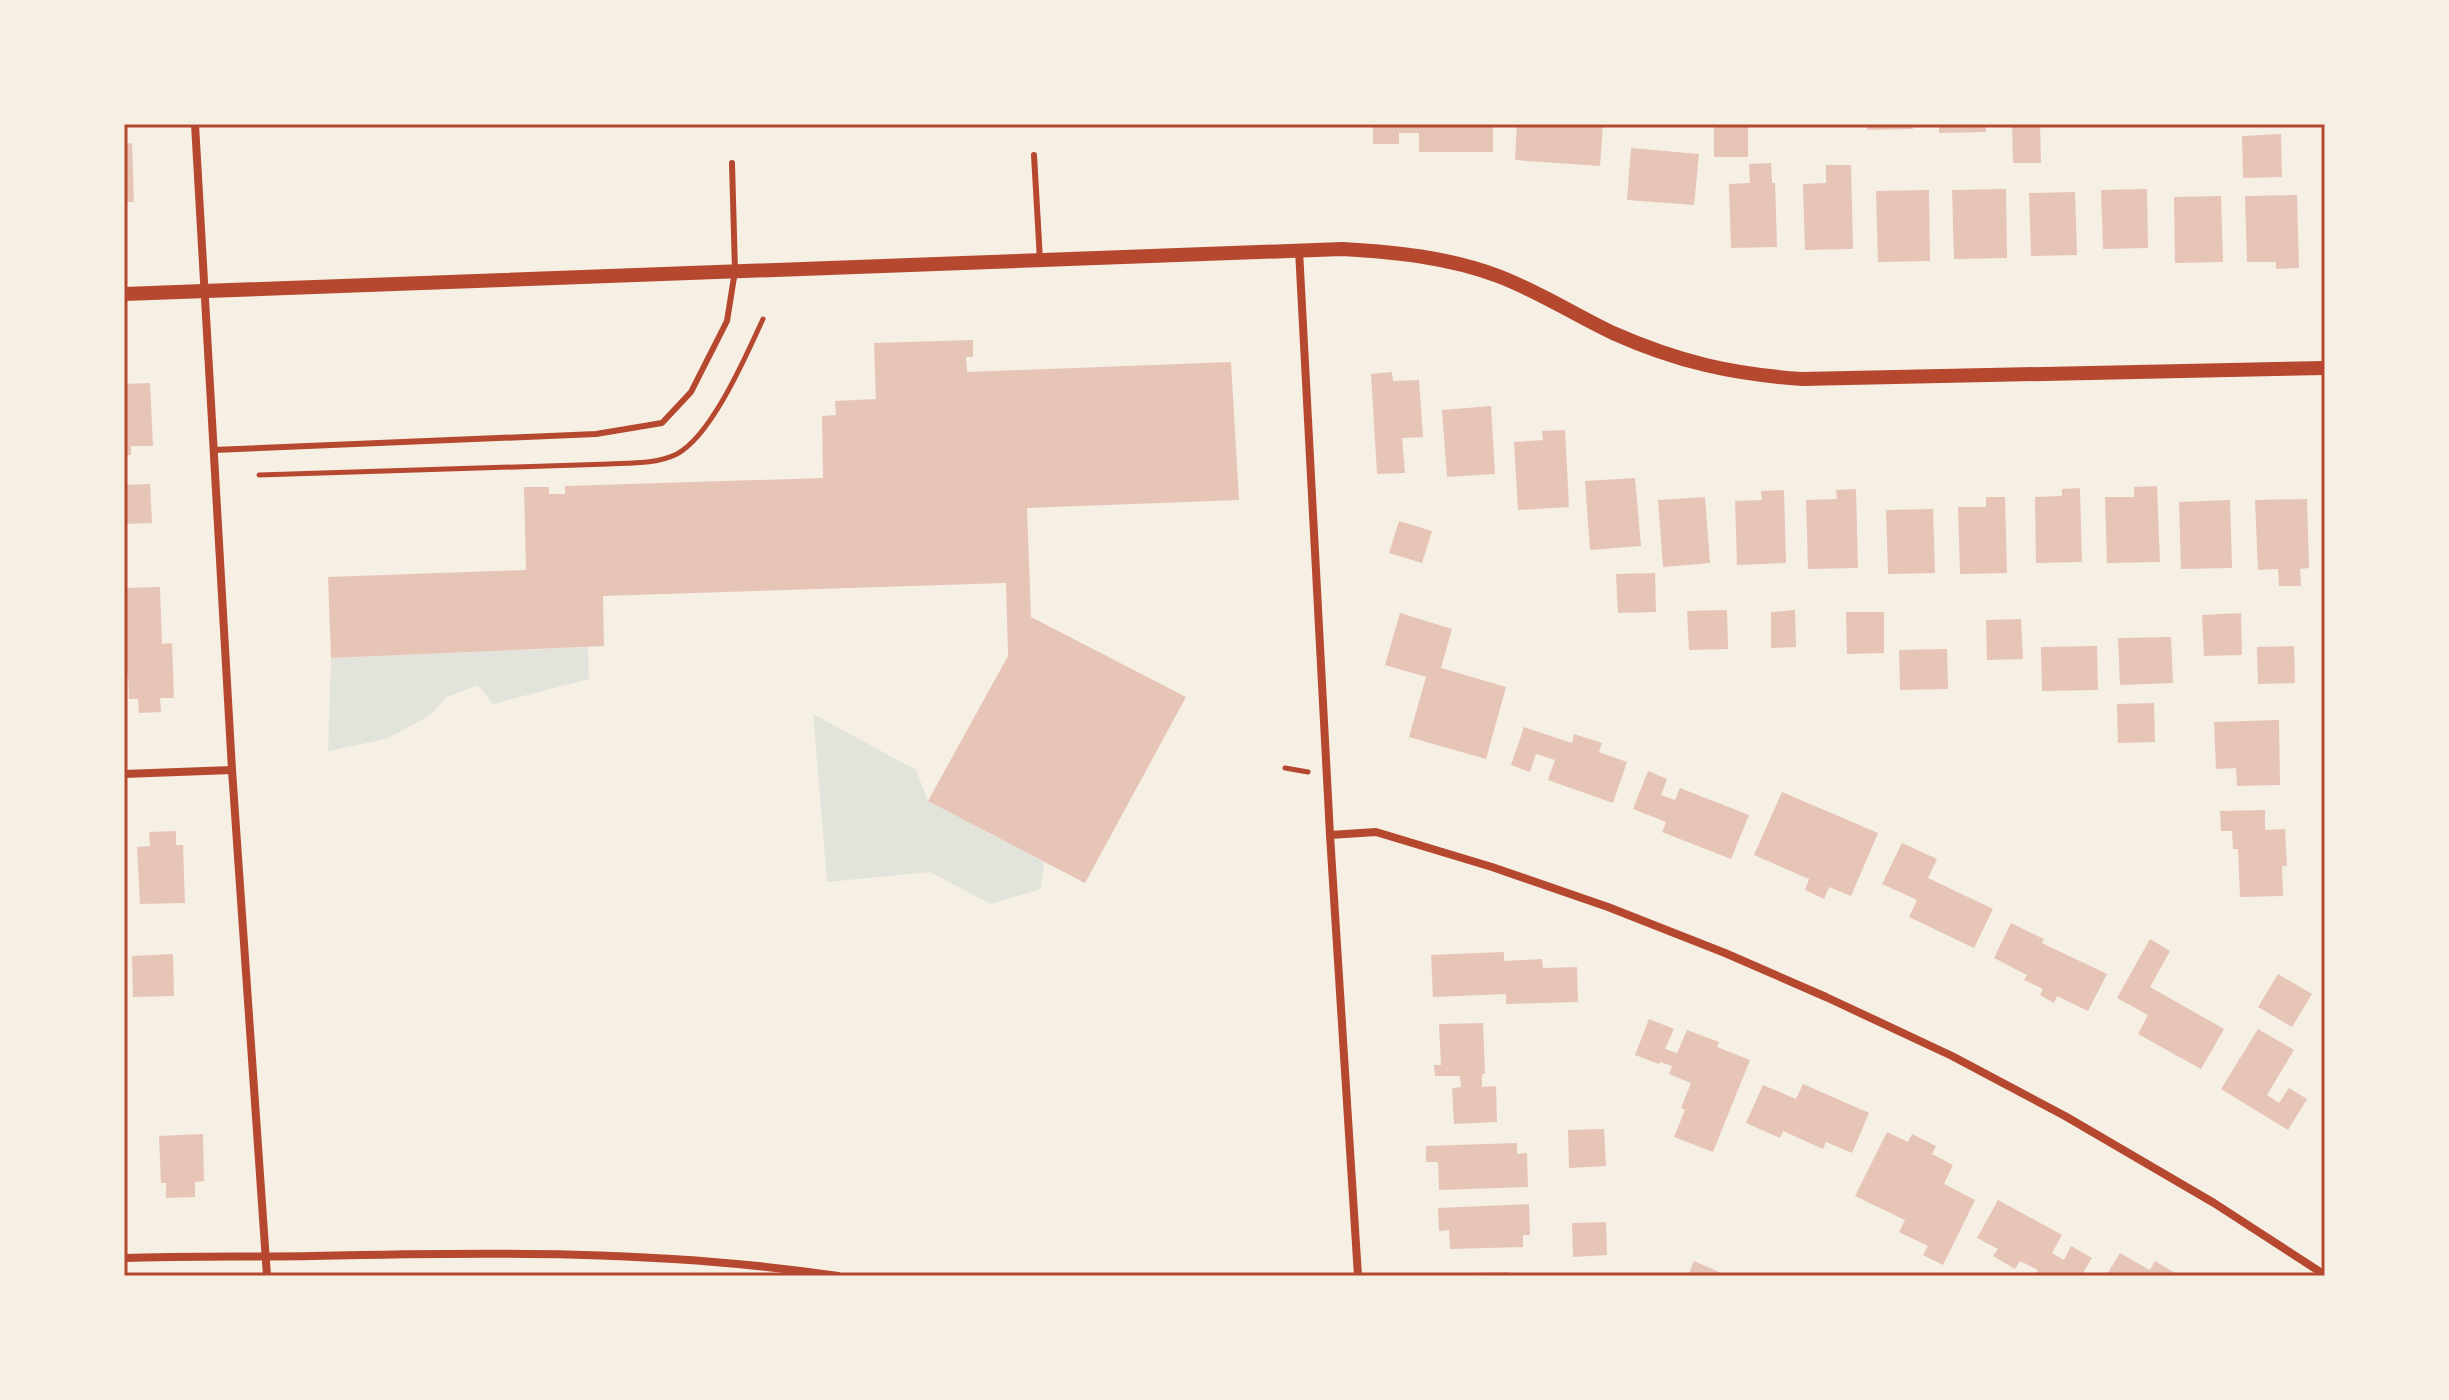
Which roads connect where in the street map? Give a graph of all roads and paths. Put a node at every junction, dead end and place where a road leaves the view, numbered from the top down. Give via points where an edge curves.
1 (195, 124) edge
2 (1034, 155) dead end
3 (732, 163) dead end
4 (1299, 250) junction
5 (1040, 260) junction
6 (735, 271) junction
7 (205, 291) junction
8 (124, 294) edge
9 (2325, 368) edge
10 (213, 450) junction
11 (1285, 768) dead end
12 (232, 770) junction
13 (1309, 772) dead end
14 (124, 774) edge
15 (1330, 835) junction
16 (265, 1256) junction
17 (124, 1258) edge
18 (2325, 1275) edge
19 (267, 1276) edge
20 (838, 1276) edge
21 (1358, 1276) edge

1 - 7 street
2 - 5 lane
3 - 6 lane
4 - 5 street
4 - 9 street via 1398,252 1451,262 1497,276 1662,353 1757,376
4 - 15 street
5 - 6 street
6 - 7 street
6 - 10 lane via 727,321 691,392 662,423 596,434
7 - 8 street
7 - 10 street
10 - 12 street
11 - 13 path
12 - 14 street
12 - 16 street
15 - 18 street via 1376,832 1492,867 1623,913 1826,997 2065,1116
15 - 21 street
16 - 17 street
16 - 19 street
16 - 20 street via 580,1255 745,1264

